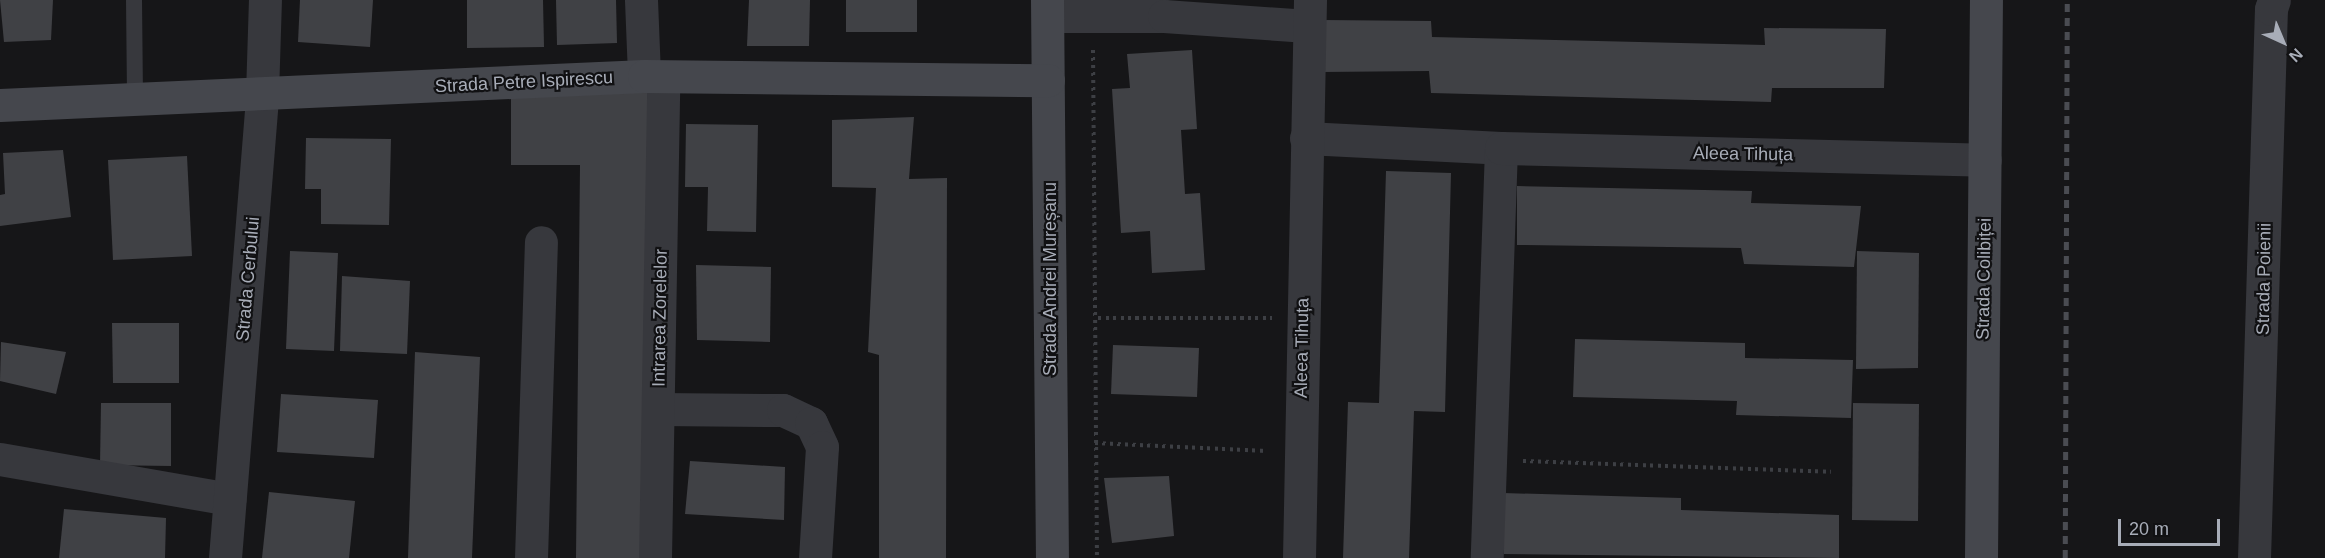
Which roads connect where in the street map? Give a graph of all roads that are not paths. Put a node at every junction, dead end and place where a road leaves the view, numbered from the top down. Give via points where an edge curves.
1 (134, 0) edge
2 (265, 0) edge
3 (641, 0) edge
4 (1986, 0) edge
5 (2274, 0) edge
6 (1047, 8) edge
7 (1309, 13) edge
8 (654, 77) junction
9 (1048, 80) junction
10 (262, 94) junction
11 (135, 100) junction
12 (0, 105) edge
13 (1306, 138) junction
14 (1501, 148) junction
15 (1985, 160) junction
16 (541, 242) dead end
17 (659, 409) junction
18 (0, 459) edge
19 (230, 499) junction
20 (225, 558) edge
21 (531, 558) edge
22 (655, 558) edge
23 (815, 558) edge
24 (1052, 558) edge
25 (1299, 558) edge
26 (1487, 558) edge
27 (1981, 558) edge
28 (2254, 558) edge

1 - 11 lane
2 - 10 street, Strada Cerbului
3 - 8 street, Intrarea Zorelelor
4 - 15 street, Strada Colibiței
5 - 28 street, Strada Poienii
6 - 7 street, Aleea Tihuța via 1092,16
6 - 9 street, Strada Andrei Mureșanu
7 - 13 street, Aleea Tihuța
8 - 9 street, Strada Petre Ispirescu
8 - 10 street, Strada Petre Ispirescu
8 - 17 street, Intrarea Zorelelor
9 - 24 street, Strada Andrei Mureșanu
10 - 11 street, Strada Petre Ispirescu
10 - 19 street, Strada Cerbului
11 - 12 street, Strada Petre Ispirescu
13 - 14 street, Aleea Tihuța
13 - 25 street, Aleea Tihuța
14 - 15 street, Aleea Tihuța
14 - 26 street
15 - 27 street, Strada Colibiței
16 - 21 street
17 - 22 street, Intrarea Zorelelor
17 - 23 street via 783,410 811,423 822,447
18 - 19 street
19 - 20 street, Strada Cerbului

